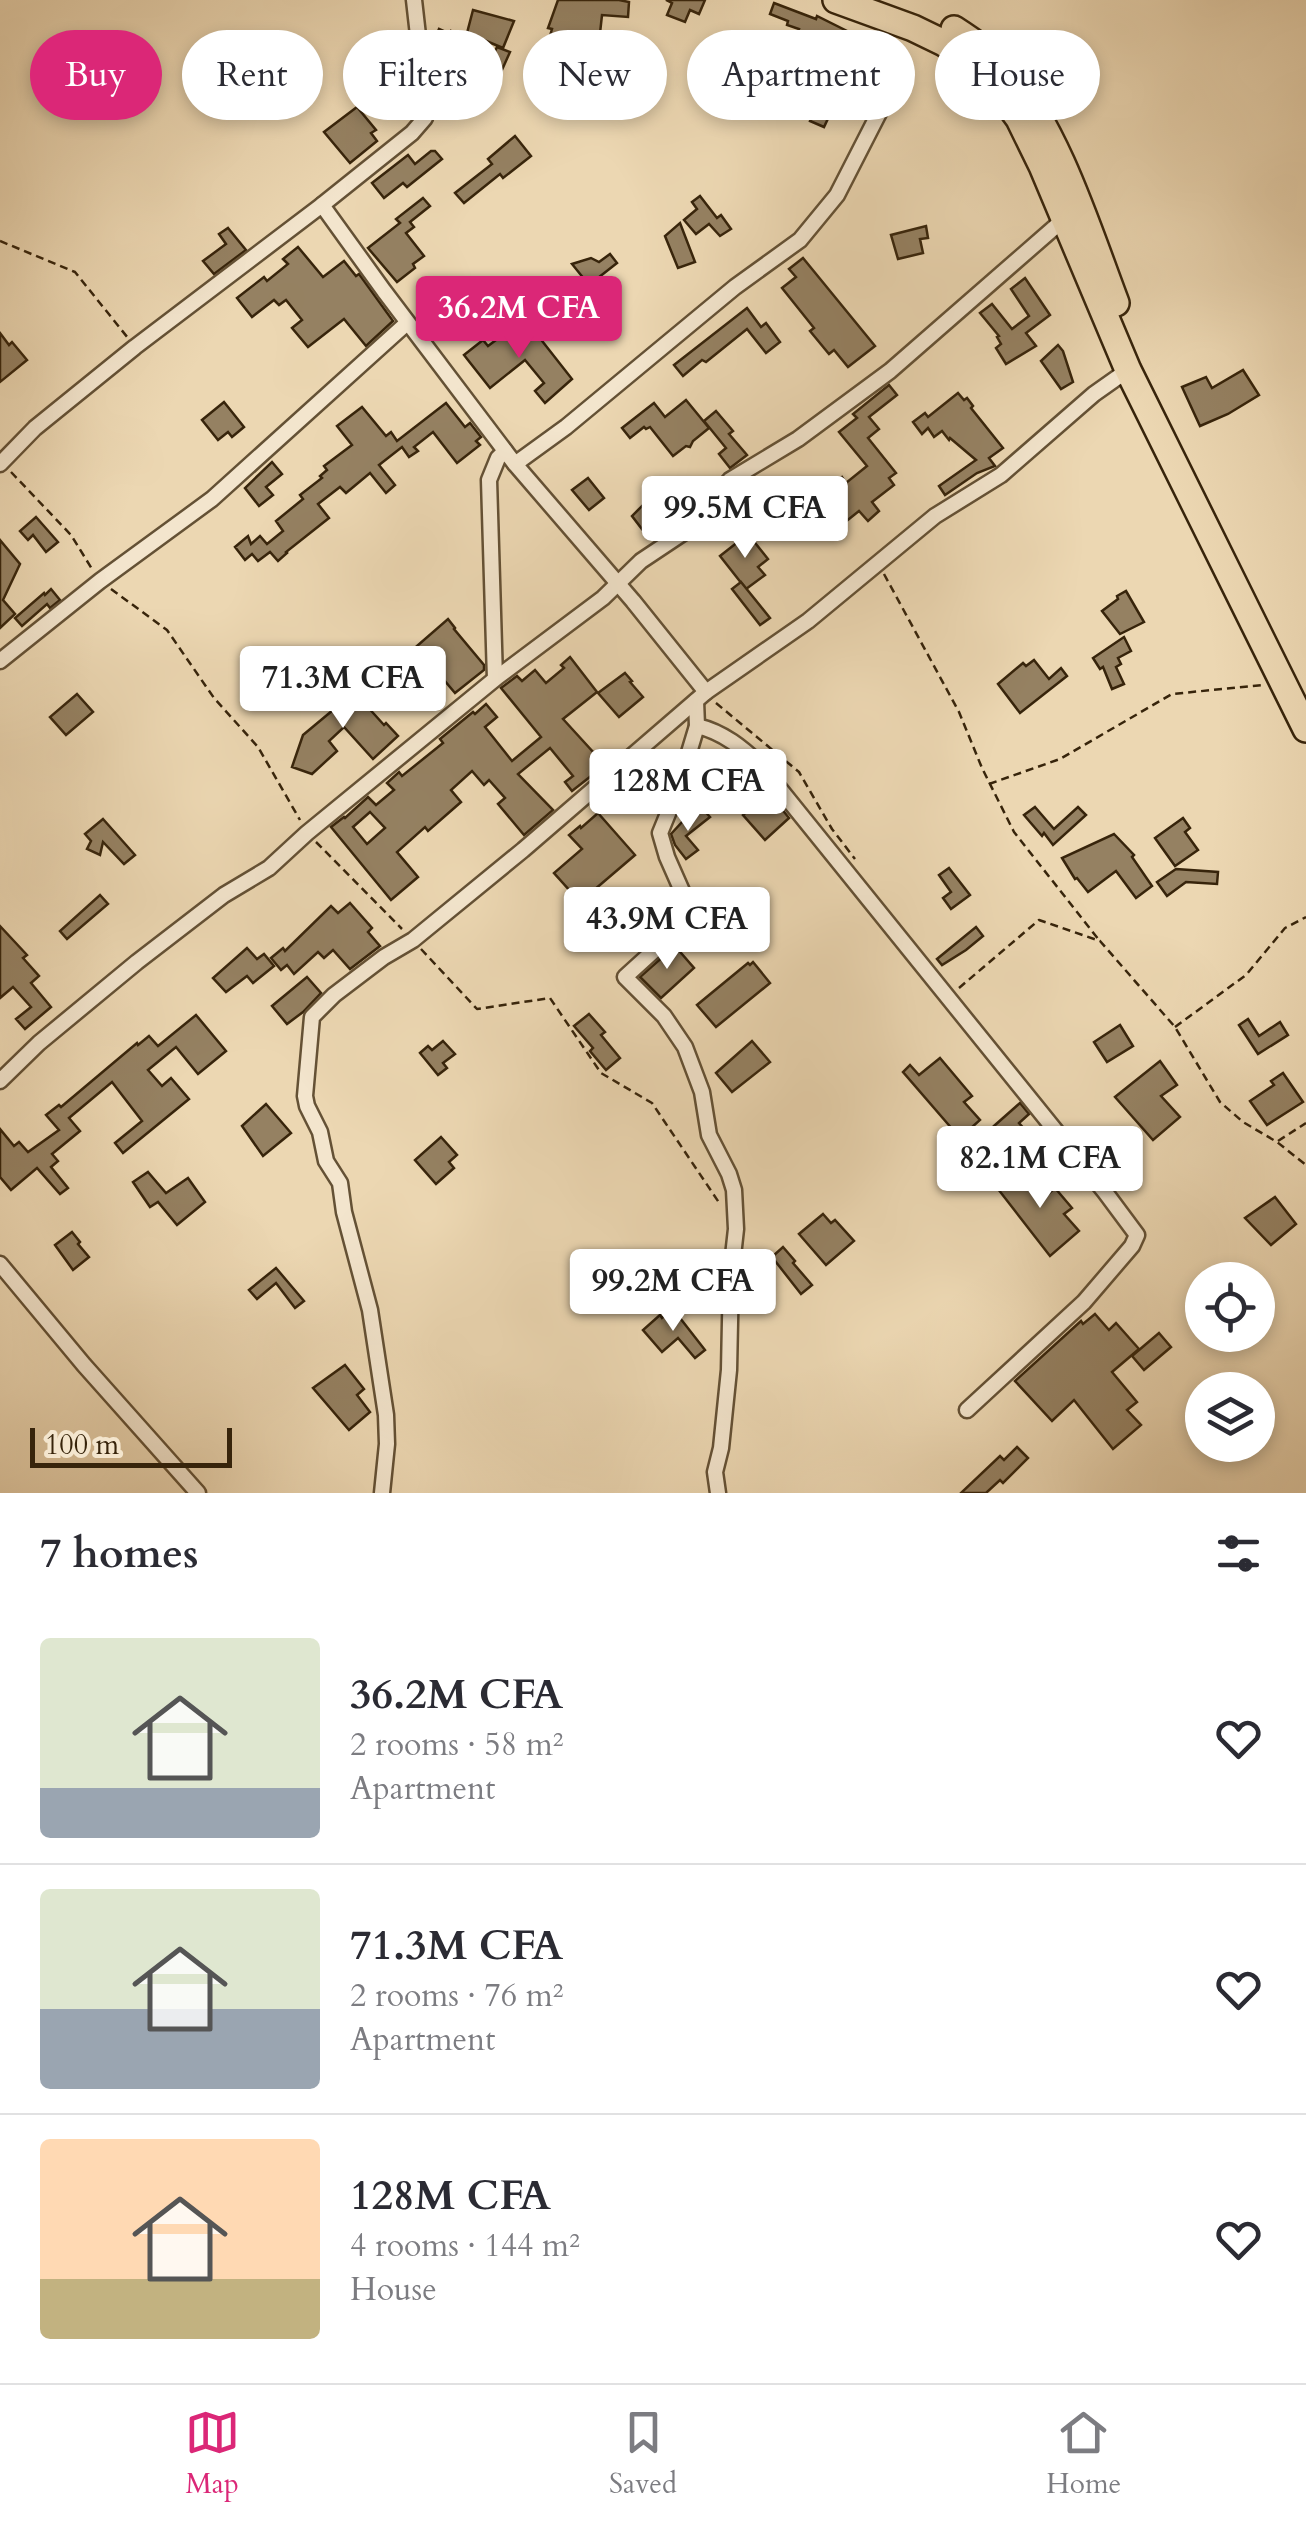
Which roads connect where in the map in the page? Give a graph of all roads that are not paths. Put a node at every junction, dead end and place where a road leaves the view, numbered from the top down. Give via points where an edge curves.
1 (414, 0) edge
2 (836, 0) edge
3 (886, 0) edge
4 (875, 120) edge
5 (322, 205) junction
6 (1063, 220) junction
7 (407, 322) junction
8 (1128, 370) junction
9 (505, 451) junction
10 (515, 464) junction
11 (5, 467) edge
12 (1178, 467) junction
13 (617, 584) junction
14 (0, 661) edge
15 (496, 679) junction
16 (701, 696) junction
17 (697, 726) junction
18 (1306, 730) edge
19 (0, 1080) edge
20 (0, 1264) edge
21 (967, 1410) dead end
22 (198, 1493) edge
23 (382, 1493) edge
24 (718, 1493) edge

1 - 5 street via 425,118
2 - 6 highway via 944,42 971,61 1019,119
3 - 12 highway via 984,48 1036,111
4 - 10 street via 837,196 800,240
5 - 7 street
5 - 11 street via 135,346 36,428
6 - 8 highway
6 - 13 street via 874,384 730,480 683,533
7 - 9 street
7 - 14 street via 212,500
8 - 12 highway
8 - 16 street via 1001,475 935,516 808,621
9 - 10 street
9 - 15 street via 489,480
10 - 13 street
12 - 18 highway
13 - 15 street
13 - 16 street
15 - 19 street via 269,868 137,962
16 - 17 street
16 - 23 street via 523,850 314,1013 307,1106 340,1183 370,1310 386,1414
17 - 21 street via 724,736 762,767 1137,1235 1084,1302
17 - 24 street via 660,833 682,891 681,926 625,978 685,1047 709,1135 734,1190
20 - 22 street

